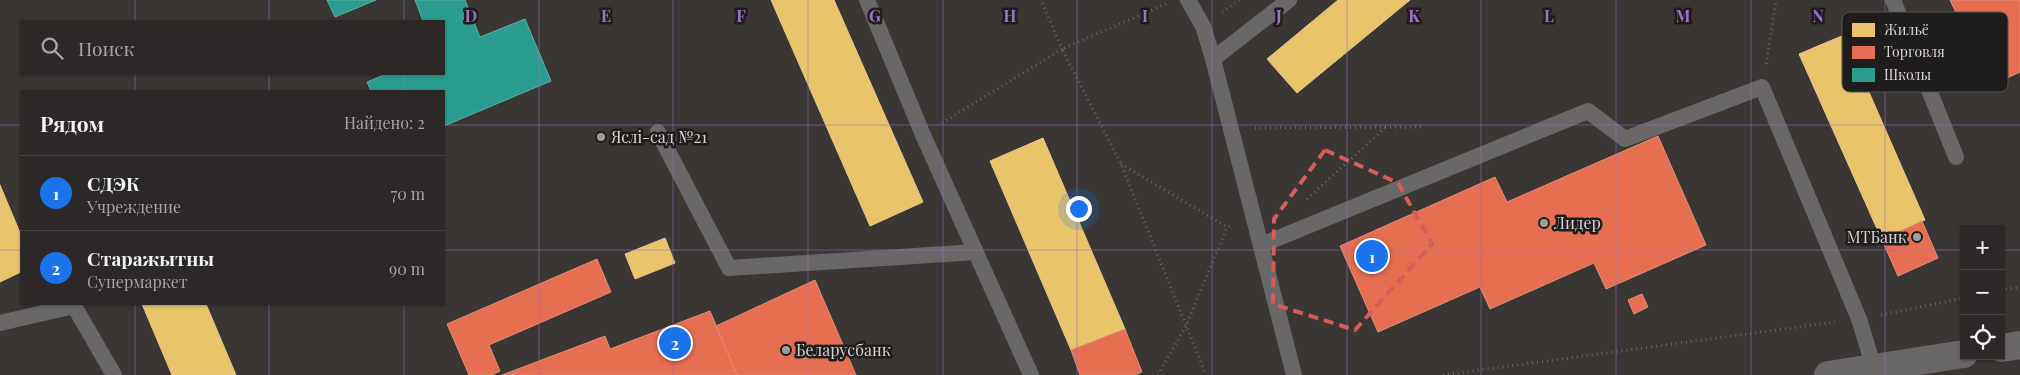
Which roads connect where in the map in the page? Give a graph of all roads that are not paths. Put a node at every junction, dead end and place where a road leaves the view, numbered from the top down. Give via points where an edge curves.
1 (867, 0) edge
2 (1188, 0) edge
3 (1289, 0) edge
4 (1893, 0) edge
5 (1898, 12) edge
6 (1213, 59) junction
7 (1930, 92) edge
8 (658, 132) dead end
9 (1956, 157) dead end
10 (1261, 245) junction
11 (976, 252) junction
12 (0, 323) edge
13 (2020, 345) edge
14 (2005, 347) edge
15 (1960, 355) edge
16 (1874, 368) junction
17 (114, 375) edge
18 (1031, 375) edge
19 (1294, 375) edge
20 (1828, 375) edge

1 - 11 lane
2 - 6 lane via 1204,26
3 - 6 lane
4 - 5 lane
6 - 10 lane
7 - 9 lane
8 - 11 lane via 728,268
10 - 16 lane via 1588,111 1626,139 1762,87 1859,319
10 - 19 lane
11 - 18 lane
12 - 17 lane via 74,306
13 - 14 street
15 - 16 street
16 - 20 street

